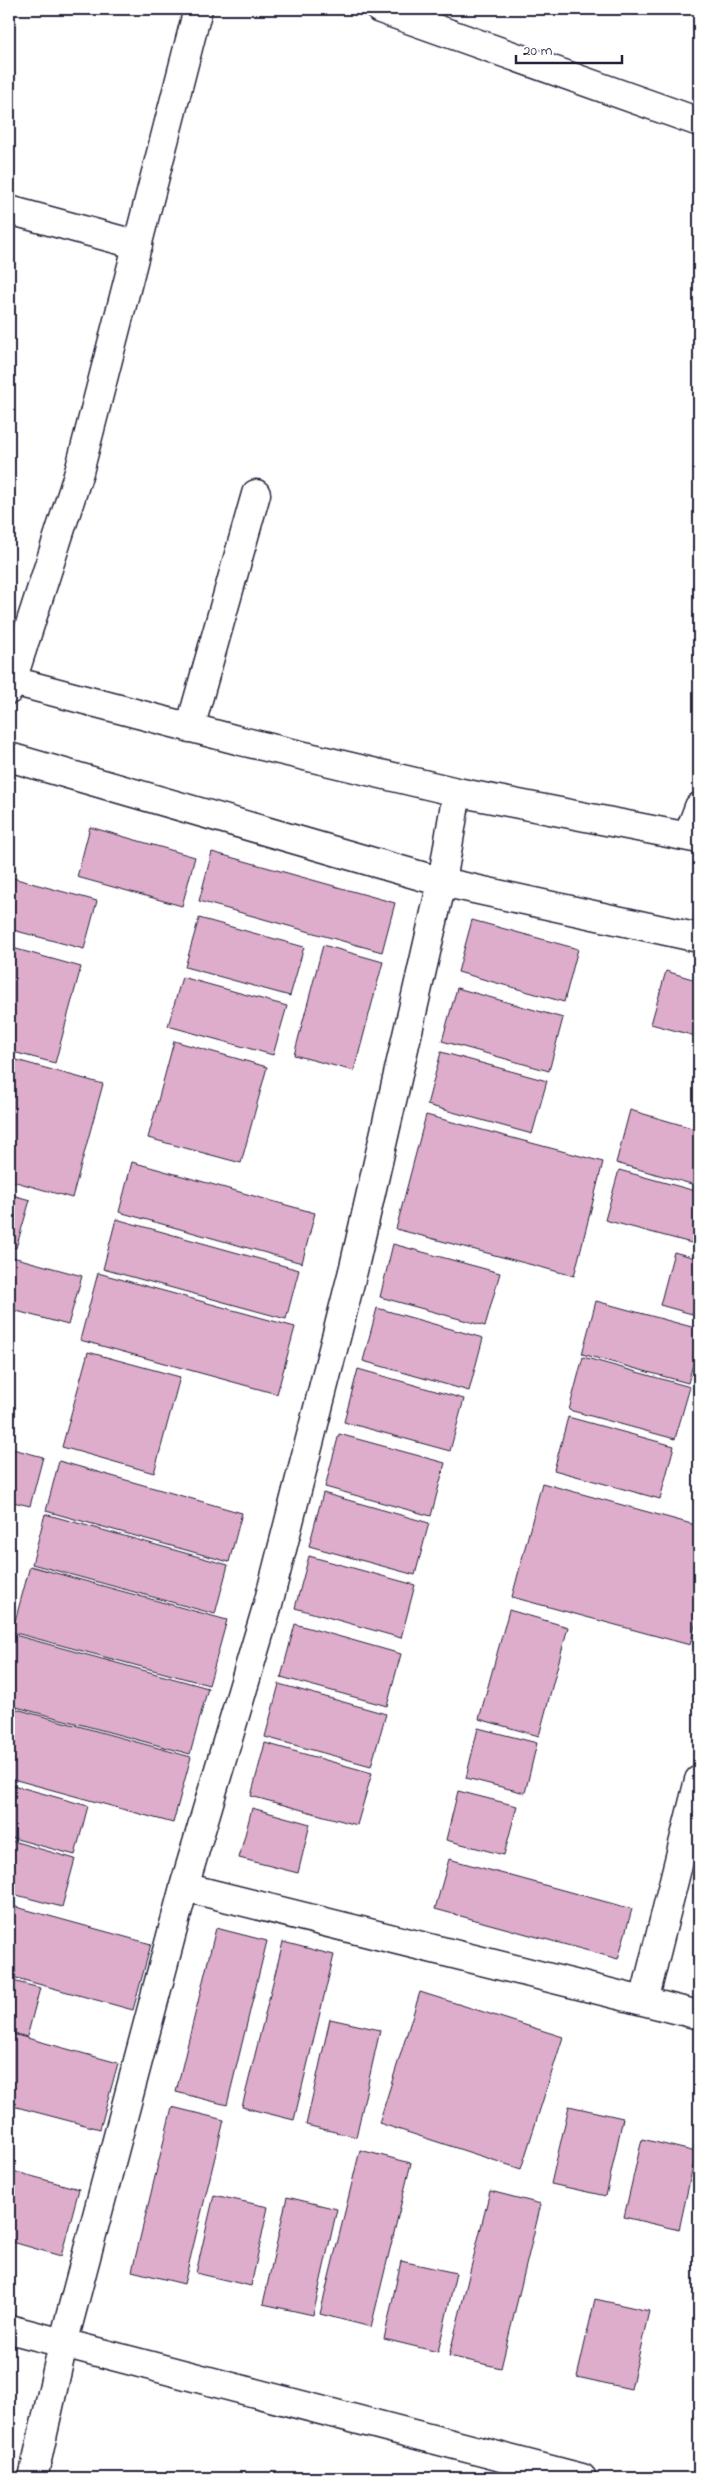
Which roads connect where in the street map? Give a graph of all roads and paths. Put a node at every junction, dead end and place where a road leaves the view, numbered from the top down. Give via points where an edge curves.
1 (198, 9) edge
2 (380, 9) edge
3 (699, 122) edge
4 (9, 210) edge
5 (138, 245) junction
6 (256, 494) dead end
7 (10, 684) edge
8 (190, 728) junction
9 (9, 758) edge
10 (457, 792) junction
11 (699, 807) edge
12 (694, 837) edge
13 (442, 882) junction
14 (699, 938) edge
15 (699, 1780) edge
16 (184, 1887) junction
17 (644, 2001) junction
18 (699, 2015) edge
19 (9, 2329) edge
20 (63, 2344) junction
21 (33, 2478) edge
22 (582, 2478) edge

1 - 5 street
2 - 3 street
4 - 5 street
5 - 7 street via 79,472
6 - 8 street
7 - 8 street
8 - 10 street
9 - 13 street
10 - 12 street
10 - 13 street
11 - 12 street
13 - 14 street
13 - 16 street via 354,1267 270,1594
15 - 17 street
16 - 17 street
16 - 20 street
17 - 18 street
19 - 20 street
20 - 21 street
20 - 22 street

